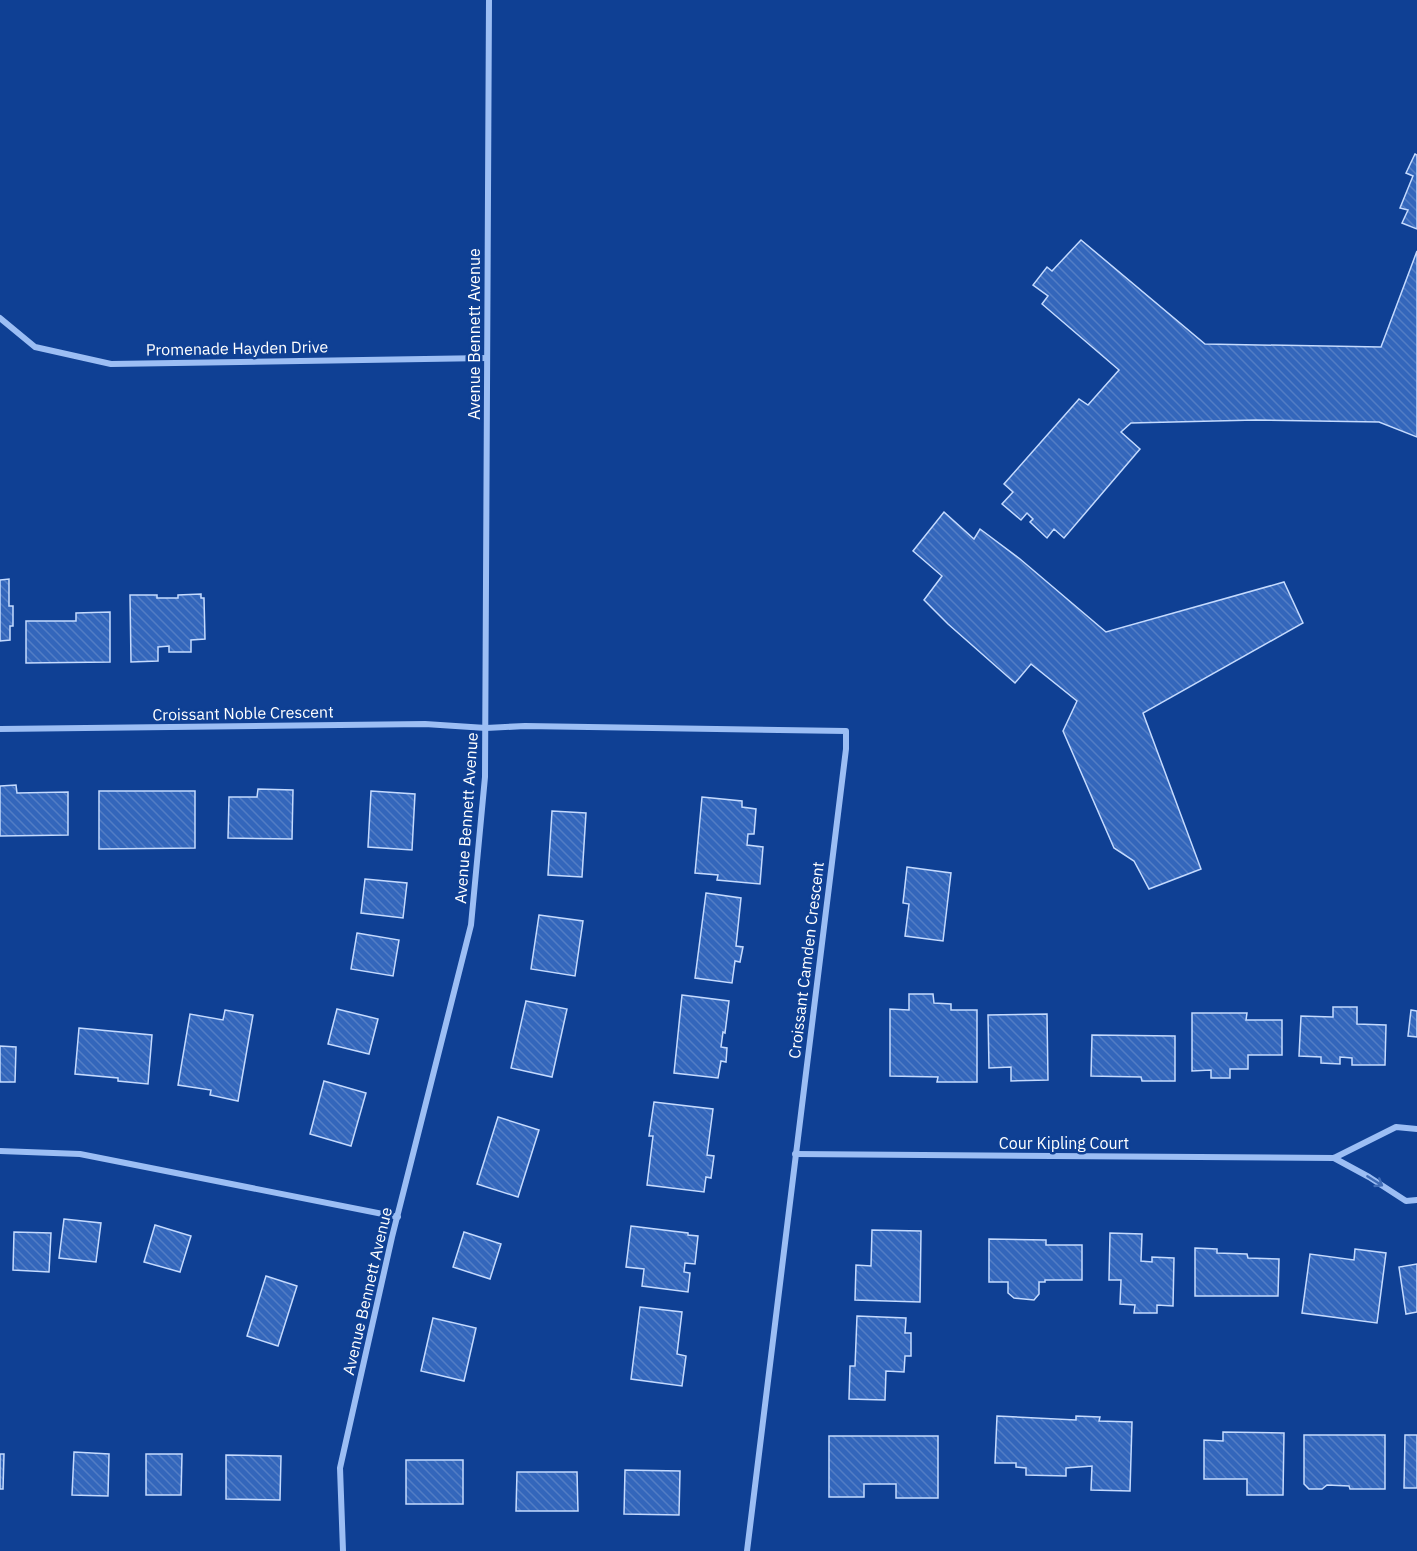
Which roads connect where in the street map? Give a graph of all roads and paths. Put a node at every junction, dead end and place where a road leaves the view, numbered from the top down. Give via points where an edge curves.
1 (489, 0) edge
2 (0, 318) edge
3 (487, 358) junction
4 (486, 728) junction
5 (0, 729) edge
6 (1417, 1129) edge
7 (0, 1151) edge
8 (795, 1154) junction
9 (1334, 1158) junction
10 (1417, 1200) edge
11 (398, 1217) junction
12 (343, 1551) edge
13 (747, 1551) edge

1 - 3 street, Avenue Bennett Avenue
2 - 3 street, Promenade Hayden Drive via 35,347 111,364
3 - 4 street, Avenue Bennett Avenue
4 - 5 street, Croissant Noble Crescent via 425,724
4 - 8 street, Croissant Camden Crescent via 846,731
4 - 11 street, Avenue Bennett Avenue via 471,925
6 - 9 street, Cour Kipling Court via 1396,1127
7 - 11 street via 80,1154
8 - 9 street, Cour Kipling Court
8 - 13 street, Croissant Camden Crescent
9 -> 10 street, Cour Kipling Court via 1406,1201
11 - 12 street, Avenue Bennett Avenue via 340,1468

